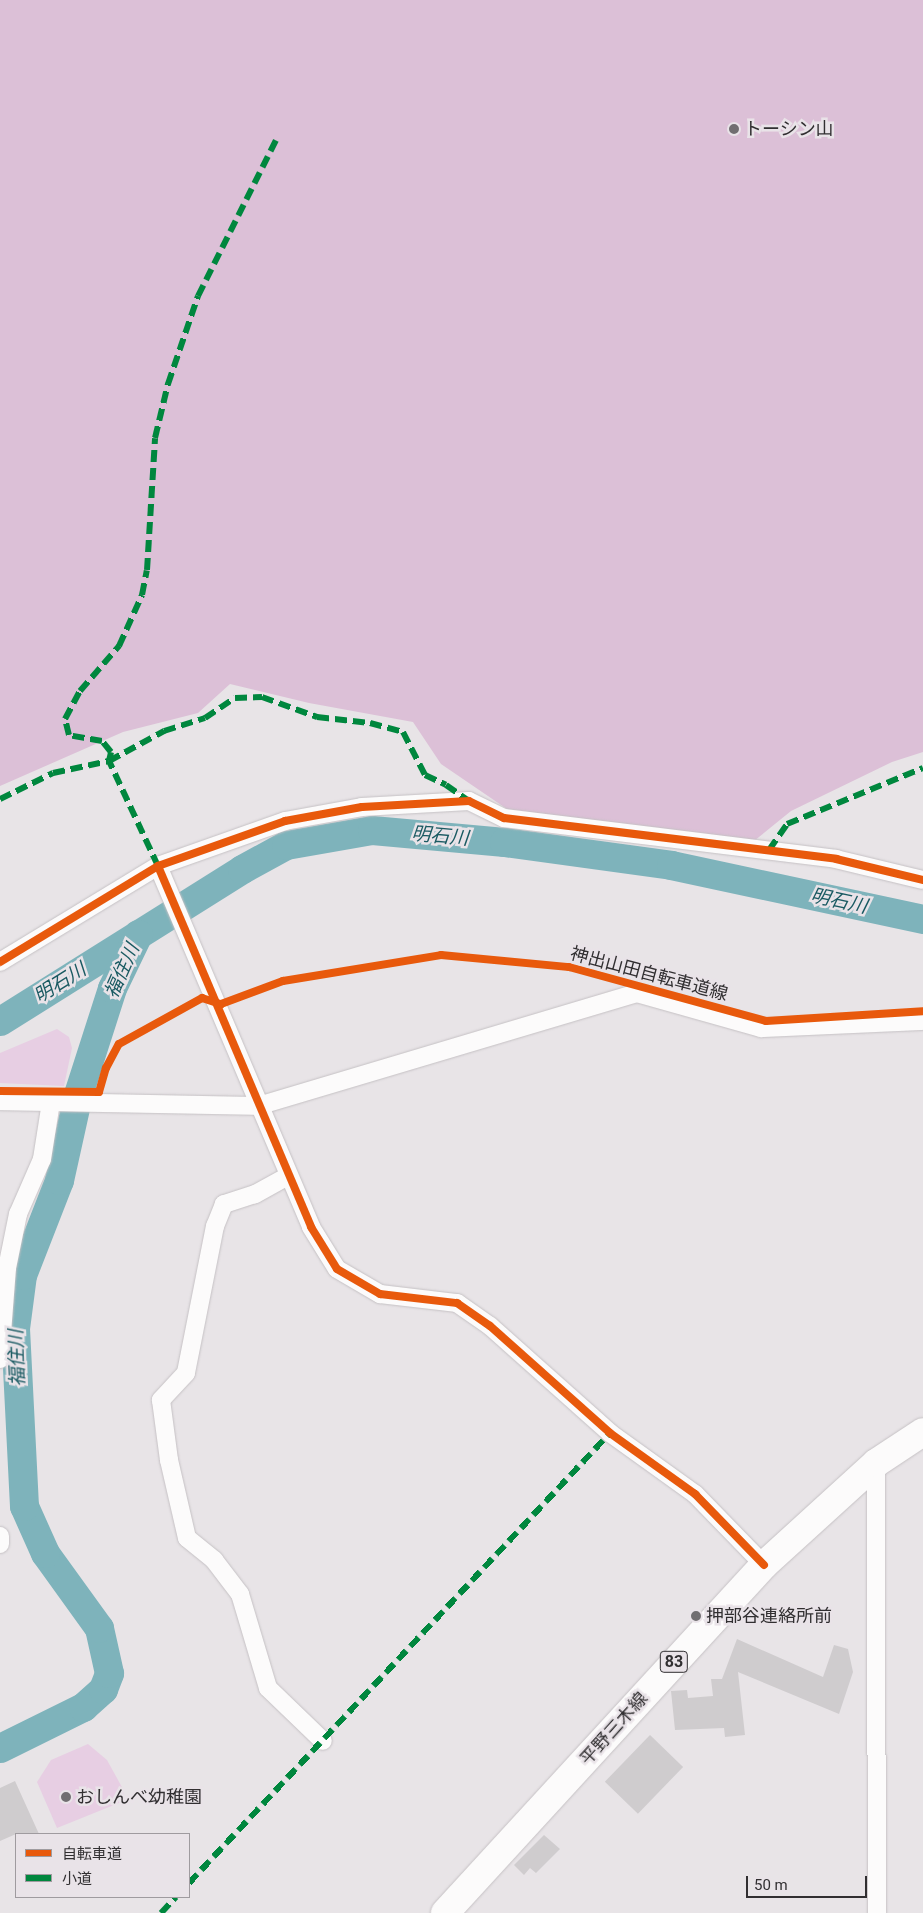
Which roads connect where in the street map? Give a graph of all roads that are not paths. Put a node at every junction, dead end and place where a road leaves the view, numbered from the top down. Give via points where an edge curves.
1 (158, 866) junction
2 (923, 880) edge
3 (0, 962) edge
4 (923, 1021) edge
5 (0, 1101) edge
6 (51, 1102) junction
7 (258, 1106) junction
8 (288, 1176) junction
9 (0, 1359) edge
10 (923, 1432) edge
11 (876, 1462) junction
12 (0, 1536) edge
13 (0, 1544) edge
14 (764, 1565) junction
15 (323, 1741) dead end
16 (445, 1913) edge
17 (876, 1913) edge

1 - 2 street via 285,820 362,807 469,801 504,818 836,859
1 - 3 street
1 - 7 street
4 - 7 street via 761,1028 637,993
5 - 6 street
6 - 7 street
6 - 9 street via 42,1159 18,1214 8,1268
7 - 8 street
8 - 14 street via 310,1227 337,1269 380,1294 457,1303 490,1326 610,1433 695,1494
8 - 15 street via 255,1194 224,1204 215,1226 186,1373 161,1400 169,1460 187,1538 214,1560 240,1594 268,1688
10 - 11 main road, 平野三木線 / 83
11 - 14 main road, 平野三木線 / 83
11 - 17 street
12 - 13 street
14 - 16 main road, 平野三木線 / 83

